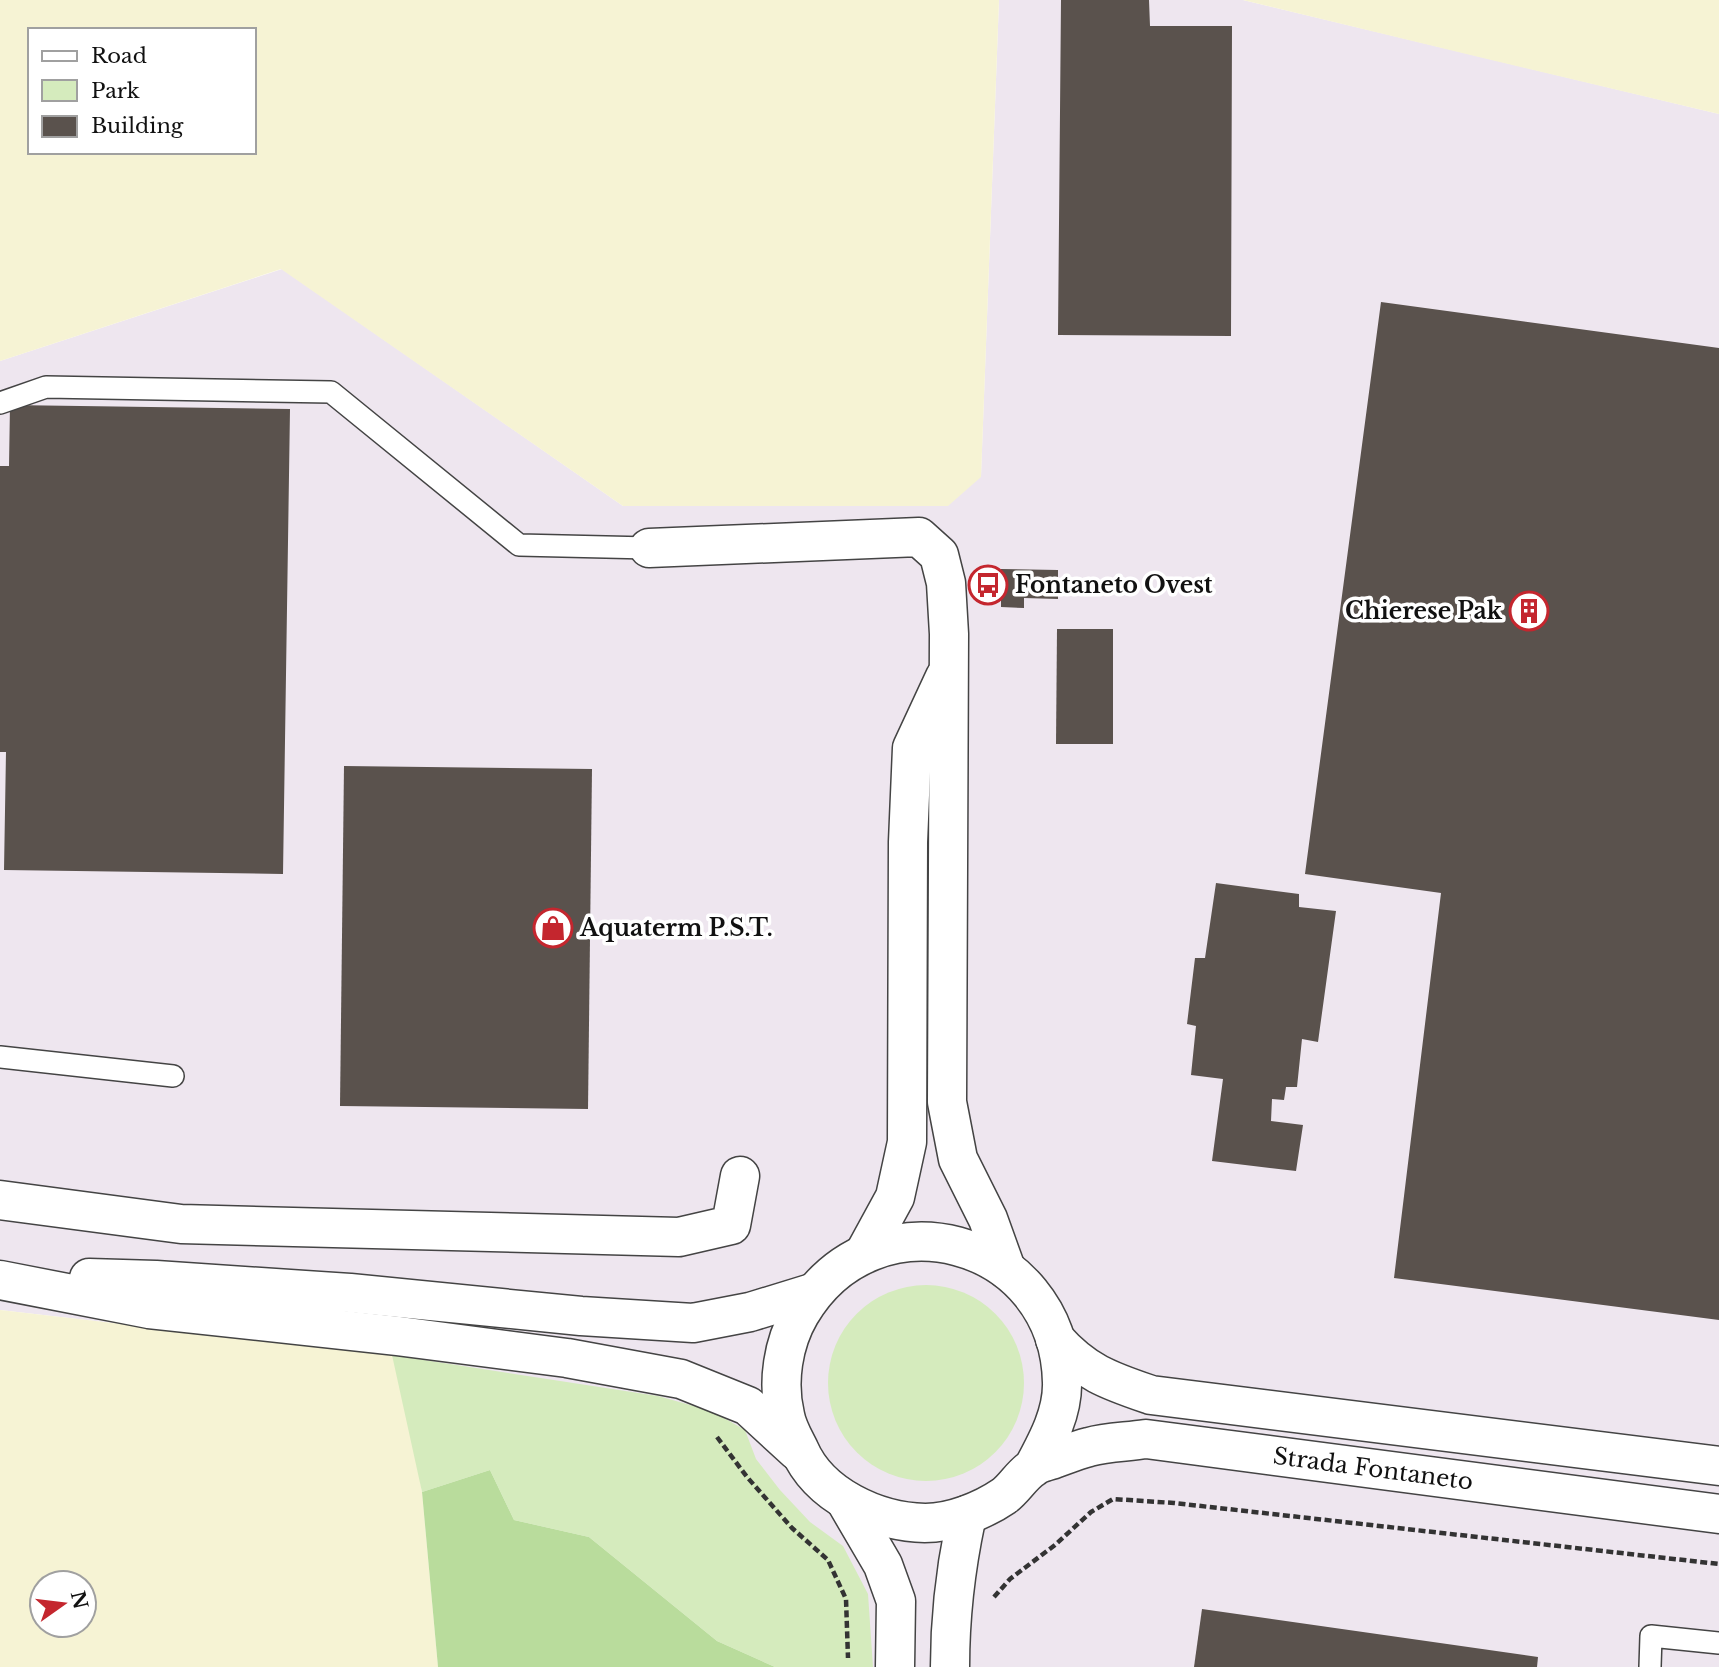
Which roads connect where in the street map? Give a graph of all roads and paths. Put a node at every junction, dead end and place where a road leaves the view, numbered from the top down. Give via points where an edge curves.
1 (0, 403) edge
2 (649, 548) joint
3 (948, 672) junction
4 (0, 1057) edge
5 (173, 1076) dead end
6 (740, 1176) dead end
7 (0, 1200) edge
8 (865, 1252) junction
9 (1006, 1269) junction
10 (0, 1280) edge
11 (812, 1293) junction
12 (1055, 1339) junction
13 (712, 1433) dead end
14 (802, 1456) junction
15 (1034, 1466) junction
16 (1719, 1466) edge
17 (845, 1500) junction
18 (1719, 1514) edge
19 (967, 1515) junction
20 (1719, 1564) edge
21 (987, 1605) dead end
22 (1719, 1643) edge
23 (848, 1658) dead end
24 (895, 1667) edge
25 (950, 1667) edge
26 (1650, 1667) edge

1 - 2 lane via 46,387 331,392 519,545
2 - 3 street via 919,537 939,555 946,583
3 - 8 street via 912,748 907,1142 895,1197
3 - 9 street via 947,1102 958,1159
4 - 5 lane
6 - 7 street via 731,1225 679,1237 181,1224
8 - 9 street, Strada Fontaneto via 901,1242 937,1242 974,1251
8 - 11 street, Strada Fontaneto via 836,1269
9 - 12 street, Strada Fontaneto via 1044,1312
10 - 11 street via 156,1280 693,1323
10 - 14 street via 149,1309 411,1337 681,1379 748,1406
11 - 14 street, Strada Fontaneto via 790,1330 781,1373 785,1416
12 - 15 street, Strada Fontaneto via 1062,1383 1054,1427
12 - 16 street via 1072,1359 1108,1381 1151,1395
13 - 23 path via 792,1528 828,1560 846,1599
14 - 17 street, Strada Fontaneto
15 - 18 street, Strada Fontaneto via 1089,1447 1146,1439
15 - 19 street, Strada Fontaneto via 1005,1496
17 - 19 street, Strada Fontaneto via 884,1518 926,1523
17 - 24 street via 883,1565 896,1601
19 - 25 street via 957,1561
20 - 21 path via 1113,1499 1010,1579
22 - 26 lane via 1651,1636

